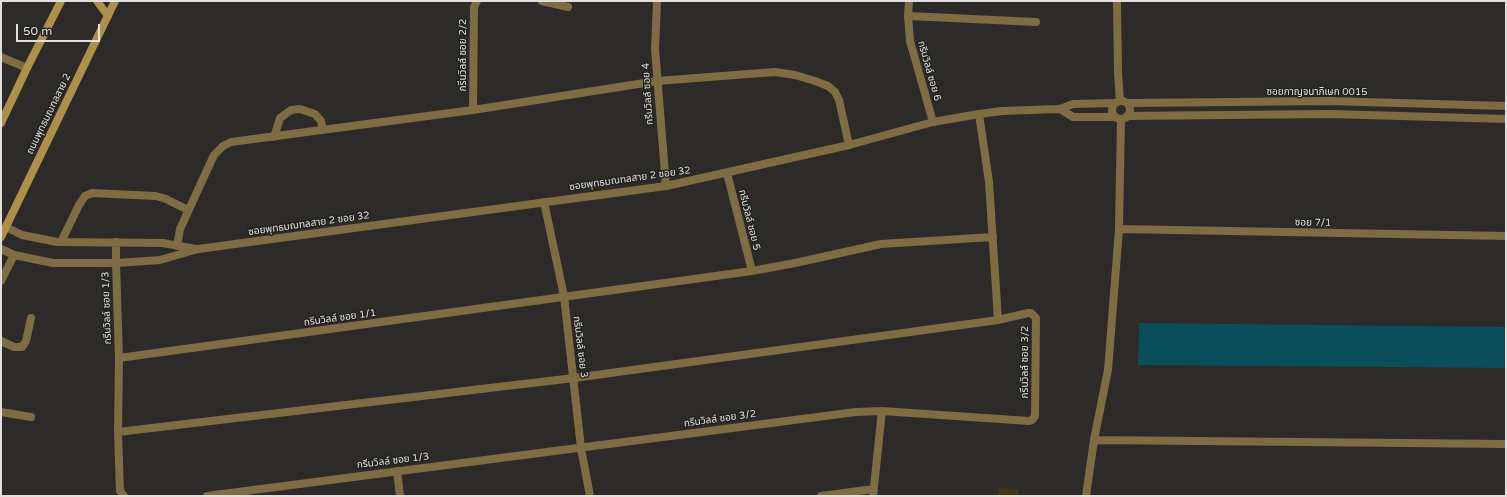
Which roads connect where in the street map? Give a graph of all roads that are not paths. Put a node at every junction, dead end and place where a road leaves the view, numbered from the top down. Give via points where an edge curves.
1 (61, 1) edge
2 (97, 1) edge
3 (115, 1) edge
4 (477, 1) edge
5 (542, 1) edge
6 (657, 1) edge
7 (909, 1) edge
8 (1117, 1) edge
9 (568, 7) dead end
10 (108, 16) junction
11 (908, 16) junction
12 (1036, 22) dead end
13 (1, 57) edge
14 (27, 68) junction
15 (657, 81) junction
16 (1120, 102) junction
17 (1506, 106) edge
18 (1060, 109) junction
19 (473, 110) junction
20 (979, 114) junction
21 (1121, 117) junction
22 (1506, 119) edge
23 (933, 122) junction
24 (1, 123) edge
25 (323, 130) junction
26 (274, 137) junction
27 (849, 145) junction
28 (727, 173) junction
29 (666, 186) junction
30 (544, 202) junction
31 (188, 210) junction
32 (6, 227) junction
33 (1119, 230) junction
34 (1506, 236) edge
35 (1, 237) edge
36 (993, 237) junction
37 (60, 242) junction
38 (116, 242) junction
39 (177, 246) junction
40 (1, 249) edge
41 (198, 249) junction
42 (14, 255) junction
43 (116, 262) junction
44 (752, 271) junction
45 (1, 281) edge
46 (564, 296) junction
47 (31, 318) dead end
48 (998, 320) junction
49 (1, 341) edge
50 (119, 358) junction
51 (574, 378) junction
52 (882, 411) junction
53 (1, 412) edge
54 (31, 417) dead end
55 (118, 432) junction
56 (1094, 440) junction
57 (1506, 444) edge
58 (582, 448) junction
59 (397, 471) junction
60 (874, 492) edge
61 (124, 496) edge
62 (207, 496) edge
63 (400, 496) edge
64 (590, 496) edge
65 (820, 496) edge
66 (1086, 496) edge

1 - 14 main road
2 - 10 main road
3 - 10 main road, ถนนพุทธมณฑลสาย 2
4 - 19 street, กรีนวิลล์ ซอย 2/2 via 474,7
5 - 9 street
6 - 15 street, กรีนวิลล์ ซอย 4
7 - 11 street, กรีนวิลล์ ซอย 6
8 - 16 street
10 - 32 main road, ถนนพุทธมณฑลสาย 2
11 - 12 street
11 - 23 street, กรีนวิลล์ ซอย 6 via 910,41
13 - 14 street
14 - 24 main road
15 - 19 street
15 - 27 street via 775,72 815,81 835,92
15 - 29 street, กรีนวิลล์ ซอย 4
16 - 17 street, ซอยกาญจนาภิเษก 0015 via 1329,101
16 - 18 street, ซอยพุทธมณฑลสาย 2 ซอย 32 via 1073,104
16 - 21 street via 1130,110
16 - 21 street via 1111,110
18 - 20 street, ซอยพุทธมณฑลสาย 2 ซอย 32
18 - 21 street, ซอยพุทธมณฑลสาย 2 ซอย 32 via 1073,117
19 - 25 street
20 - 23 street, ซอยพุทธมณฑลสาย 2 ซอย 32
20 - 36 street via 989,182
21 - 22 street via 1329,114
21 - 33 street
23 - 27 street, ซอยพุทธมณฑลสาย 2 ซอย 32
25 - 26 street
25 - 26 street via 321,121 315,114 300,109 291,110 280,118
26 - 31 street via 231,142 223,146 214,155
27 - 28 street, ซอยพุทธมณฑลสาย 2 ซอย 32
28 - 29 street, ซอยพุทธมณฑลสาย 2 ซอย 32
28 - 44 street, กรีนวิลล์ ซอย 5
29 - 30 street, ซอยพุทธมณฑลสาย 2 ซอย 32
30 - 41 street, ซอยพุทธมณฑลสาย 2 ซอย 32
30 - 46 street, กรีนวิลล์ ซอย 3
31 - 37 street via 156,196 92,193 85,196 78,205
31 - 39 street via 180,229
32 - 35 main road, ถนนพุทธมณฑลสาย 2
32 - 37 street, ซอยพุทธมณฑลสาย 2 ซอย 32 via 22,235
33 - 34 street, ซอย 7/1
33 - 56 street via 1108,370
36 - 44 street, กรีนวิลล์ ซอย 1/1 via 881,244
36 - 48 street
37 - 38 street, ซอยพุทธมณฑลสาย 2 ซอย 32
38 - 39 street, ซอยพุทธมณฑลสาย 2 ซอย 32
38 - 43 street, กรีนวิลล์ ซอย 1/3
39 - 41 street, ซอยพุทธมณฑลสาย 2 ซอย 32
40 - 42 street, ซอยพุทธมณฑลสาย 2 ซอย 32
41 - 43 street, ซอยพุทธมณฑลสาย 2 ซอย 32 via 160,260
42 - 43 street, ซอยพุทธมณฑลสาย 2 ซอย 32 via 53,263
42 - 45 street
43 - 50 street, กรีนวิลล์ ซอย 1/3
44 - 46 street, กรีนวิลล์ ซอย 1/1
46 - 50 street, กรีนวิลล์ ซอย 1/1
46 - 51 street, กรีนวิลล์ ซอย 3
47 - 49 street via 26,341 22,347 14,347
48 - 51 street, กรีนวิลล์ ซอย 3/2
48 - 52 street, กรีนวิลล์ ซอย 3/2 via 1028,313 1036,318 1035,416 1032,420
50 - 55 street, กรีนวิลล์ ซอย 1/3
51 - 55 street, กรีนวิลล์ ซอย 3/2
51 - 58 street, กรีนวิลล์ ซอย 3
52 - 58 street, กรีนวิลล์ ซอย 3/2 via 856,412
52 - 60 street
53 - 54 street
55 - 61 street, กรีนวิลล์ ซอย 1/3 via 120,490
56 - 57 street
56 - 66 street
58 - 59 street, กรีนวิลล์ ซอย 1/3
58 - 64 street, กรีนวิลล์ ซอย 3
59 - 62 street, กรีนวิลล์ ซอย 1/3
59 - 63 street
60 - 65 street

